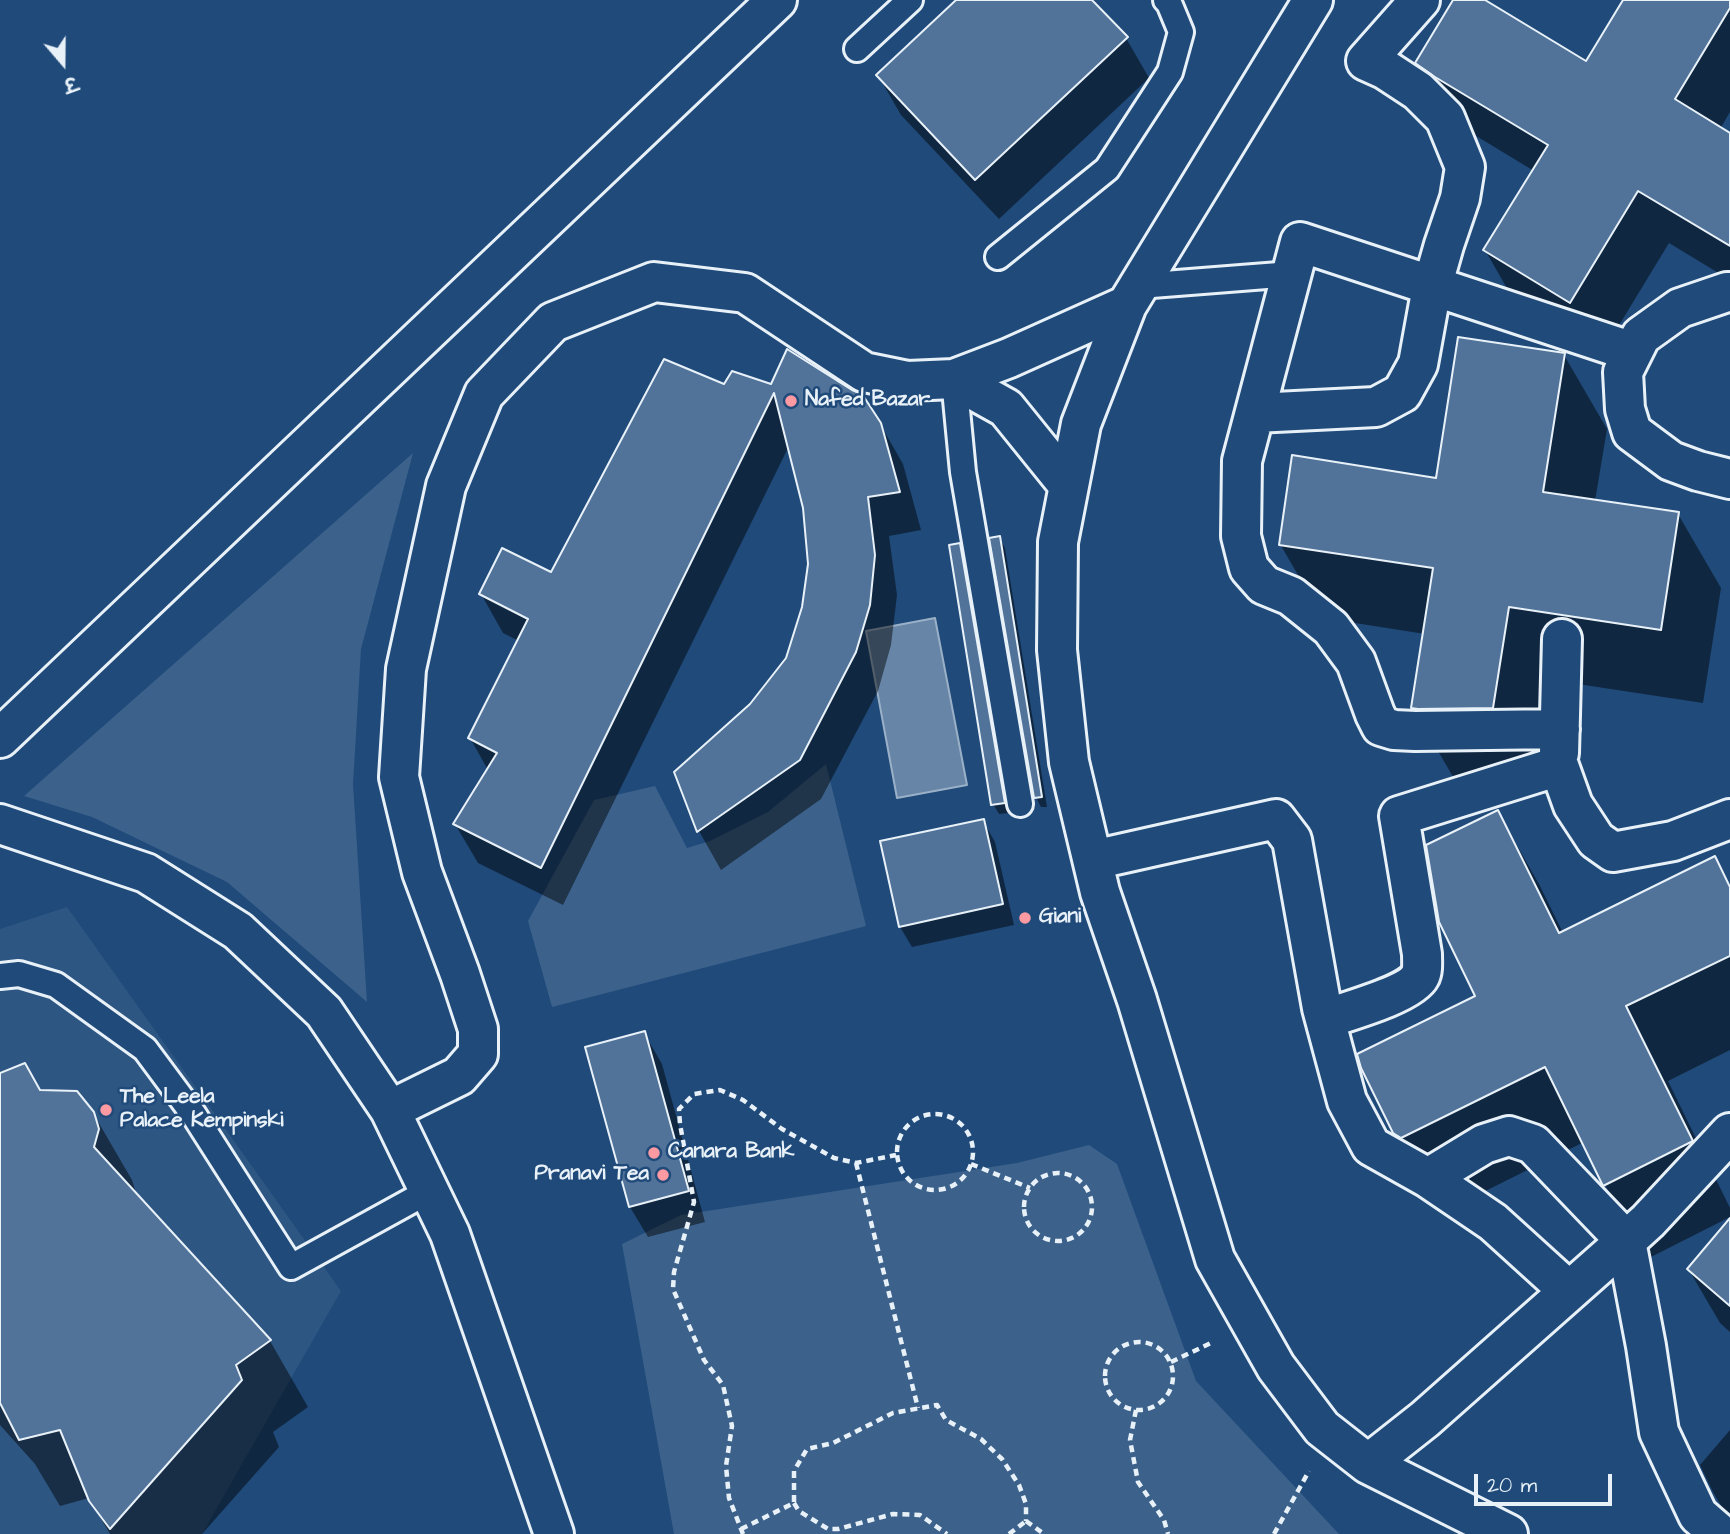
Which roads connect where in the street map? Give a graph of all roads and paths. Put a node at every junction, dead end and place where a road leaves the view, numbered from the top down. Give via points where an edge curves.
1 (777, 0) edge
2 (910, 0) edge
3 (1166, 0) edge
4 (1313, 0) edge
5 (1420, 0) edge
6 (856, 49) dead end
7 (998, 257) dead end
8 (1292, 274) junction
9 (1432, 287) junction
10 (1730, 292) edge
11 (1133, 295) junction
12 (1633, 352) junction
13 (954, 379) junction
14 (1255, 413) junction
15 (1730, 479) edge
16 (1069, 486) junction
17 (1562, 639) dead end
18 (0, 738) edge
19 (1560, 748) junction
20 (1020, 804) dead end
21 (1730, 818) edge
22 (0, 824) edge
23 (1093, 860) junction
24 (0, 976) edge
25 (1325, 1019) junction
26 (390, 1110) junction
27 (1730, 1133) edge
28 (897, 1155) junction
29 (856, 1163) junction
30 (971, 1164) junction
31 (1428, 1178) junction
32 (1030, 1188) junction
33 (429, 1191) junction
34 (1626, 1241) junction
35 (1569, 1291) junction
36 (918, 1408) junction
37 (1136, 1410) junction
38 (1337, 1439) junction
39 (1368, 1464) junction
40 (794, 1503) junction
41 (1026, 1521) junction
42 (1488, 1529) edge
43 (742, 1532) edge
44 (554, 1534) edge
45 (947, 1534) edge
46 (1009, 1534) edge
47 (1044, 1534) edge
48 (1168, 1534) edge
49 (1274, 1534) edge
50 (1720, 1534) edge

1 - 18 street
2 - 6 lane
3 - 7 lane via 1181,32 1170,72 1107,169
4 - 11 street
5 - 9 street via 1366,61 1418,91 1445,118 1465,167
8 - 9 street via 1300,242
8 - 11 lane
8 - 14 street
9 - 12 street
9 - 14 street via 1418,364 1402,393 1376,407
10 - 12 street via 1680,308 1641,336
11 - 13 street via 1009,358
11 - 16 street via 1081,424
12 - 15 street via 1623,372 1625,409 1632,432 1671,461
13 - 16 street via 1006,408
13 - 20 lane via 963,472
13 - 26 street via 908,381 864,372 744,293 654,282 553,323 484,394 446,486 405,669 399,777 422,872 478,1029 478,1054 459,1076
14 - 19 street via 1242,461 1241,536 1249,568 1264,585 1291,596 1331,628 1356,662 1381,726
16 - 23 street via 1058,542 1058,650 1069,762
17 - 19 street
19 - 21 street via 1573,805 1596,840 1614,852 1673,841
19 - 25 street via 1399,816 1422,954 1421,975 1411,986 1381,1000
22 - 26 street via 146,873 238,931 324,1012
23 - 25 street via 1276,819 1292,840
23 - 38 street via 1215,1259 1276,1367 1322,1428
24 - 33 lane via 19,974 56,985 145,1049 194,1115 291,1267
25 - 31 street via 1347,1101 1371,1146
26 - 33 street
27 - 34 street
28 - 29 path
28 - 30 path via 907,1179 930,1190 955,1185
28 - 30 path via 903,1130 923,1116 936,1114 966,1130 973,1152
29 - 36 path
29 - 43 path via 834,1158 720,1090 694,1094 679,1109 694,1202 673,1289 704,1360 723,1385 732,1426 726,1466 729,1498
30 - 32 path
31 - 34 street via 1484,1144 1509,1136 1533,1144
31 - 35 street via 1493,1222
32 - 32 path via 1024,1211 1034,1231 1043,1237 1064,1240 1075,1236 1089,1220 1091,1199 1079,1180 1059,1173 1037,1180
33 - 44 street via 450,1234
34 - 35 street
34 - 50 street via 1659,1432 1698,1515
35 - 39 street
36 - 40 path via 893,1413 833,1443 807,1449 794,1471
36 - 41 path via 936,1405 946,1420 981,1439 1002,1459 1020,1485
37 - 37 path via 1158,1404 1172,1385 1171,1362 1164,1352 1144,1342 1114,1352 1106,1372 1116,1401
37 - 48 path via 1130,1440 1138,1482 1164,1520
38 - 39 street
38 - 49 path via 1307,1473
39 - 42 street
40 - 43 path
40 - 45 path via 828,1529 893,1514 920,1515
41 - 46 path
41 - 47 path

